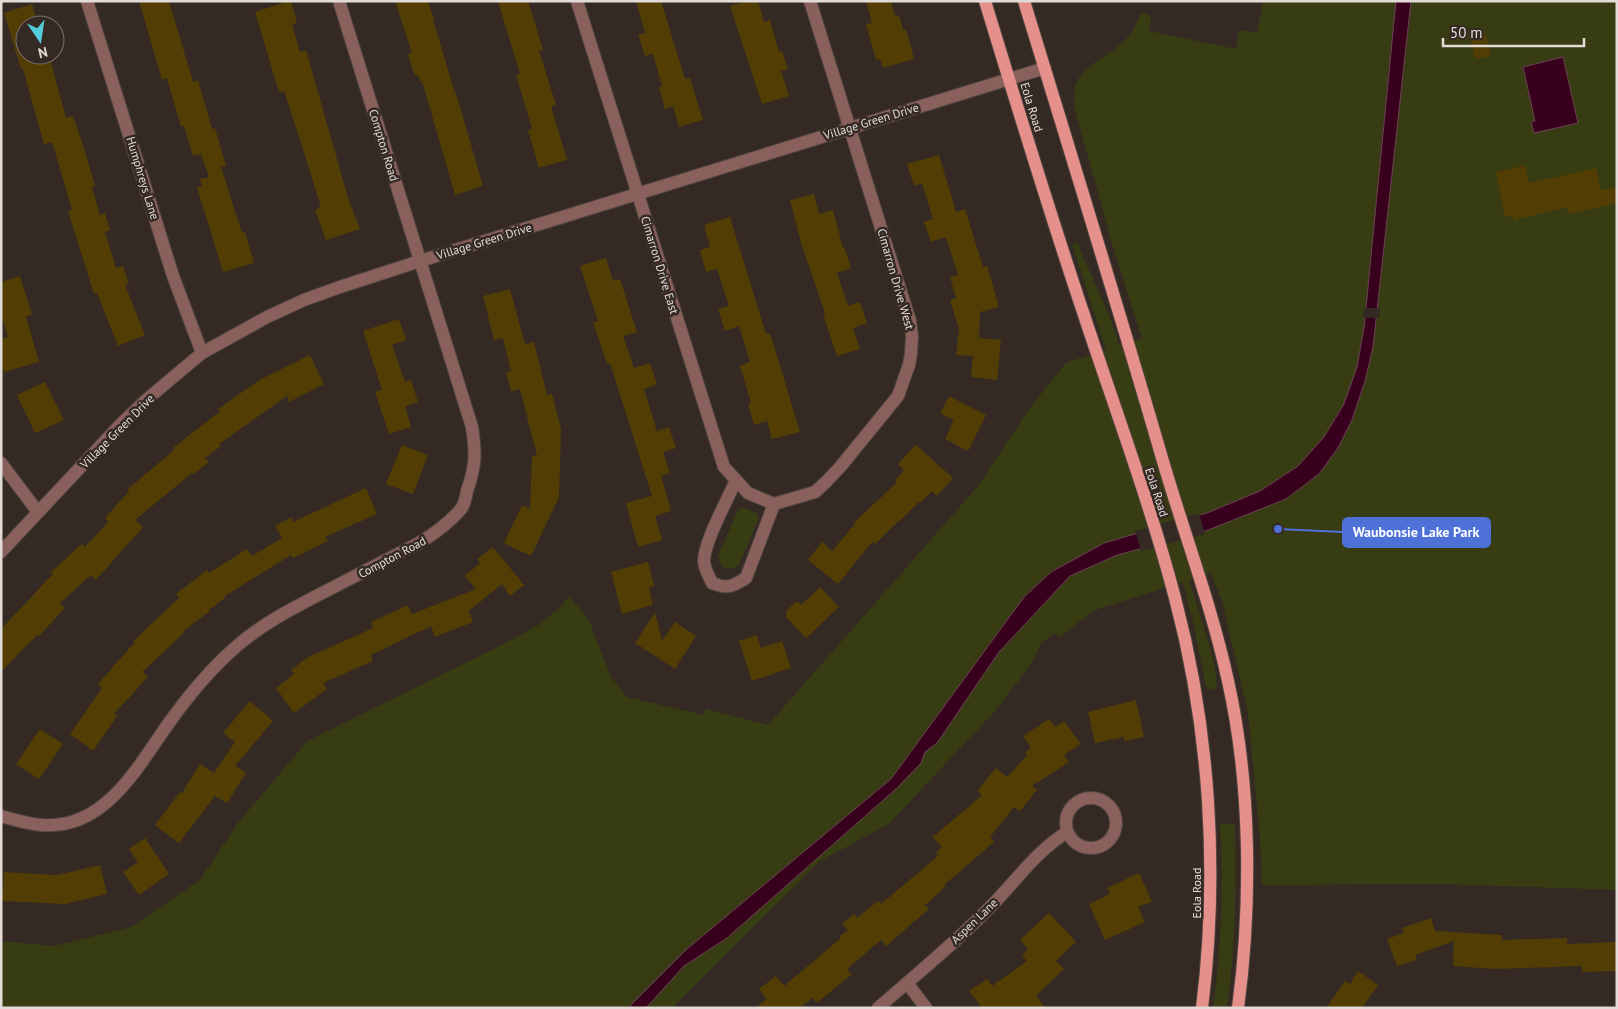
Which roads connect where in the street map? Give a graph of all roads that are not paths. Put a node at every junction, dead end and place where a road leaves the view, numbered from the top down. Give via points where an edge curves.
1 (88, 1) edge
2 (339, 1) edge
3 (577, 1) edge
4 (810, 1) edge
5 (985, 1) edge
6 (1024, 1) edge
7 (1045, 68) junction
8 (1009, 79) junction
9 (850, 127) junction
10 (637, 194) junction
11 (420, 261) junction
12 (202, 352) junction
13 (1, 463) edge
14 (736, 480) junction
15 (774, 504) junction
16 (38, 512) junction
17 (1, 552) edge
18 (1, 816) edge
19 (1067, 832) junction
20 (907, 983) junction
21 (878, 1008) edge
22 (926, 1008) edge
23 (1202, 1008) edge
24 (1238, 1008) edge

1 - 12 street, Humphreys Lane via 173,276
2 - 11 street, Compton Road
3 - 10 street, Cimarron Drive East
4 - 9 street, Cimarron Drive West
5 - 8 main road, Eola Road
6 - 7 main road, Eola Road
7 - 8 street, Village Green Drive
7 - 24 main road, Eola Road via 1217,635 1228,681 1243,788 1247,867
8 - 9 street, Village Green Drive
8 - 23 main road, Eola Road via 1147,503 1176,600 1191,672 1206,785 1210,903
9 - 10 street, Village Green Drive
9 - 15 street, Cimarron Drive West via 910,321 909,365 898,396 826,482 815,492
10 - 11 street, Village Green Drive
10 - 14 street, Cimarron Drive East via 724,468
11 - 12 street, Village Green Drive via 304,300
11 - 18 street, Compton Road via 476,449 474,472 462,508 419,544 286,611 238,645 196,687 130,777 100,808 80,819 57,824 24,823
12 - 16 street, Village Green Drive via 119,426
13 - 16 street
14 - 15 street, Cimarron Drive East via 748,493
14 - 15 street via 709,540 704,561 712,583 723,587 735,585 746,578
16 - 17 street, Village Green Drive
19 - 19 street via 1076,844 1086,849 1105,845 1114,834 1117,821 1114,811 1101,799 1079,800 1070,808 1065,820
19 - 20 street, Aspen Lane via 1049,844 995,902
20 - 21 street, Aspen Lane
20 - 22 street

